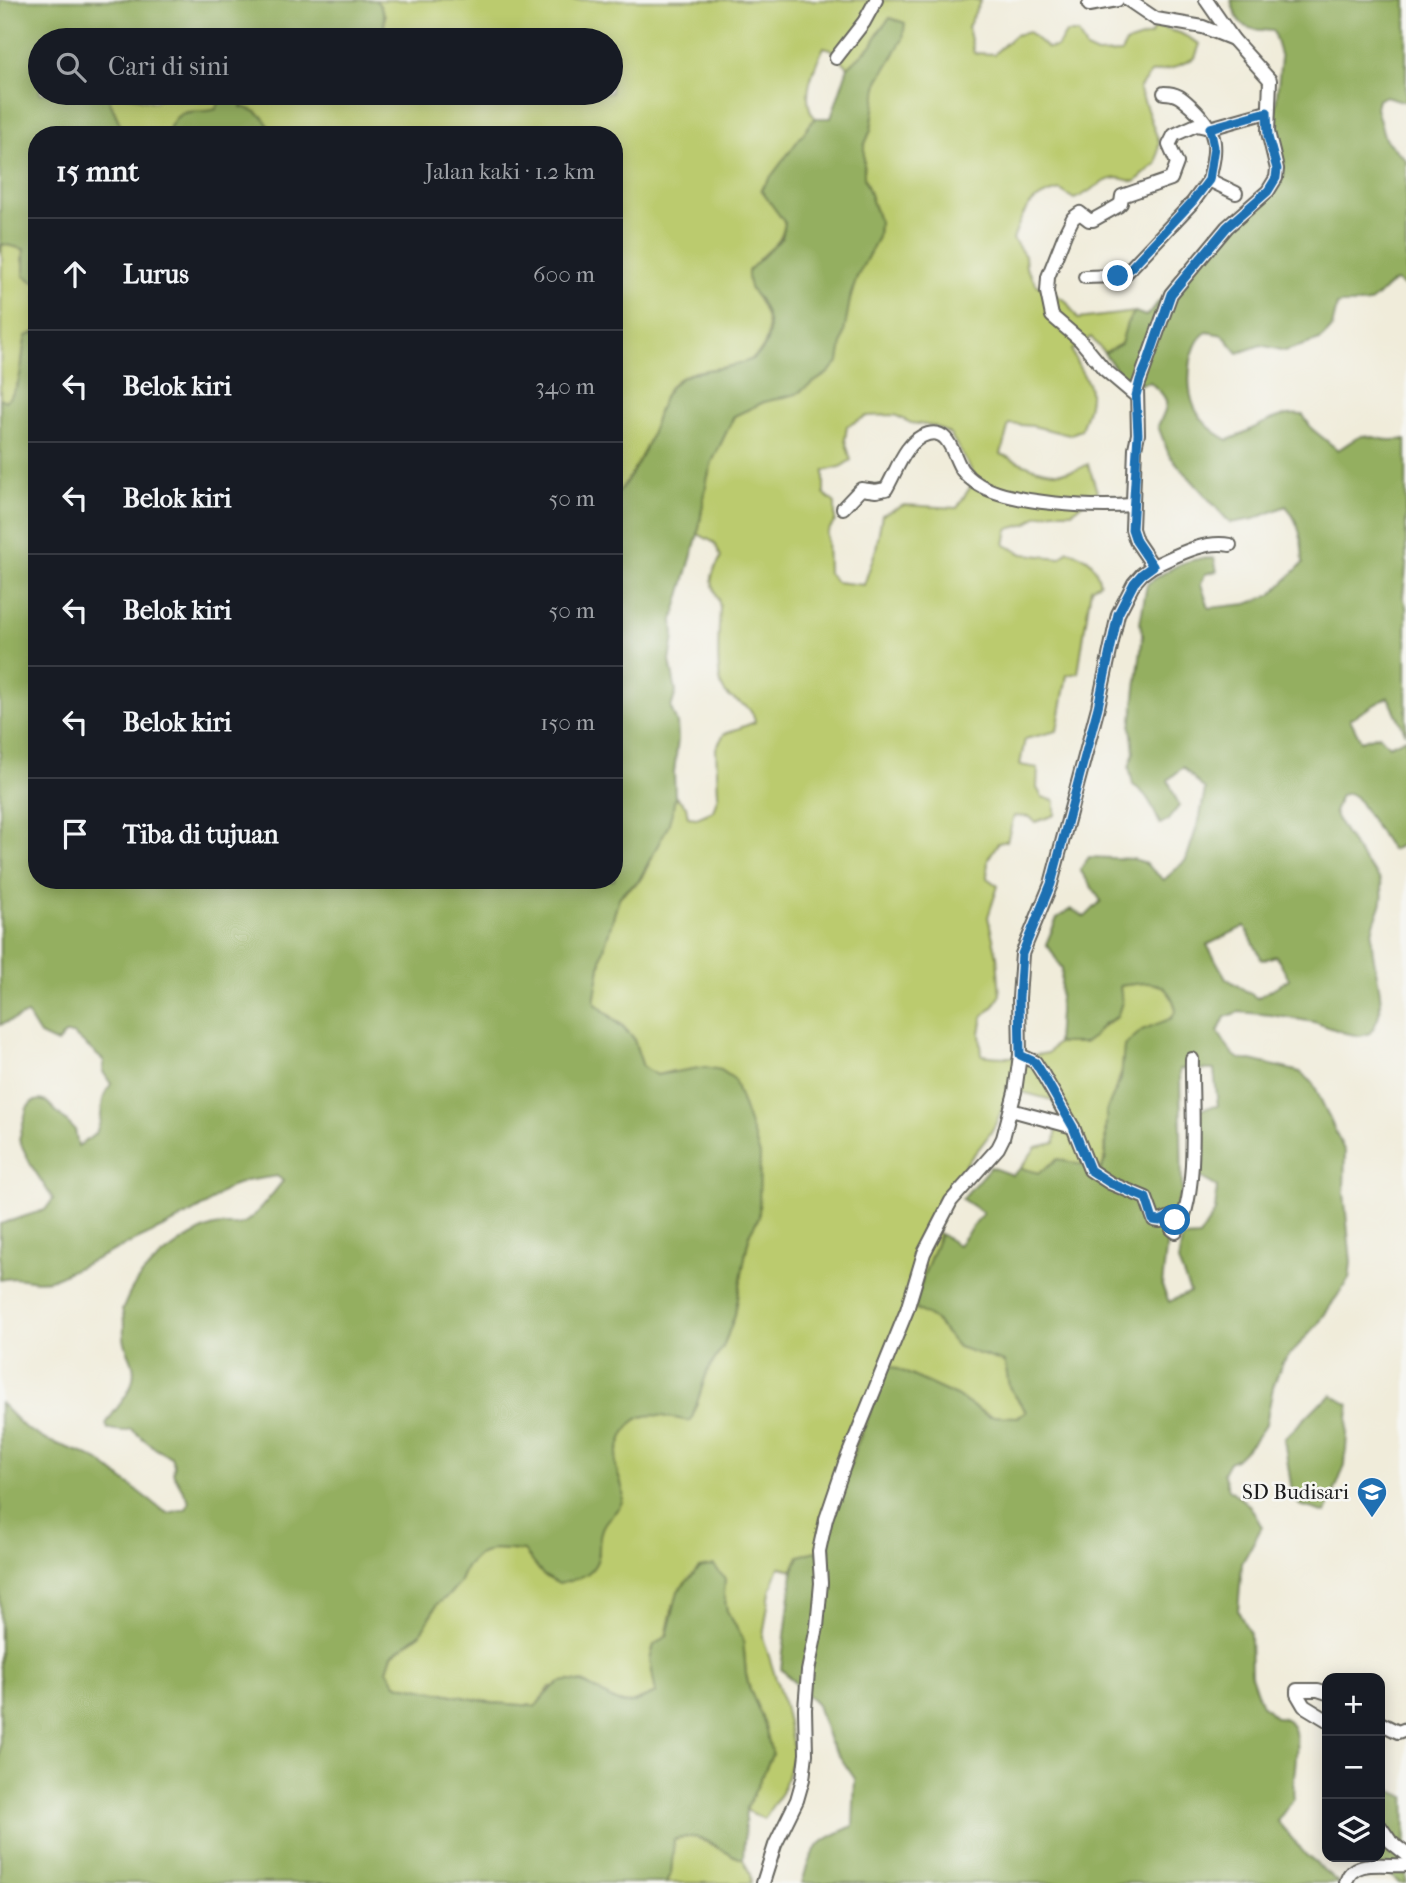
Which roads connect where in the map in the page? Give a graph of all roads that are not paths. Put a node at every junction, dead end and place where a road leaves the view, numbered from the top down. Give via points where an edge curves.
1 (876, 0) edge
2 (1116, 0) edge
3 (1128, 0) edge
4 (1206, 0) edge
5 (1088, 5) dead end
6 (1233, 39) junction
7 (836, 58) dead end
8 (1164, 93) dead end
9 (1267, 112) junction
10 (1210, 128) junction
11 (1209, 180) junction
12 (1236, 193) dead end
13 (1085, 277) dead end
14 (1136, 396) junction
15 (1132, 505) junction
16 (843, 508) dead end
17 (1230, 545) dead end
18 (1153, 566) junction
19 (1020, 1055) junction
20 (1192, 1059) dead end
21 (1011, 1110) junction
22 (1073, 1127) junction
23 (1322, 1692) edge
24 (1322, 1717) edge
25 (1385, 1726) edge
26 (1406, 1729) edge
27 (1385, 1833) edge
28 (1406, 1854) edge
29 (1406, 1865) edge
30 (763, 1883) edge
31 (1346, 1883) edge

1 - 7 street
2 - 5 street
3 - 6 street via 1156,19 1203,27
4 - 6 street
6 - 9 street via 1270,80
8 - 10 street via 1178,94
9 - 10 street
9 - 14 street via 1276,178 1171,294
10 - 11 street via 1214,147
10 - 14 street via 1196,125 1174,135 1169,145 1177,163 1171,178 1122,196 1118,206 1093,220 1080,213 1073,218 1048,277 1052,316
11 - 12 street
11 - 13 street via 1126,273
14 - 15 street
15 - 16 street via 1018,499 990,490 963,471 946,439 928,434 912,443 886,489 861,489
15 - 18 street via 1133,536
17 - 18 street via 1197,548
18 - 19 street via 1134,583 1118,614 1051,884 1022,954
19 - 21 street
19 - 22 street via 1035,1062
20 - 22 street via 1192,1158 1187,1208 1176,1232 1173,1216 1153,1220 1146,1198 1090,1170
21 - 22 street
21 - 30 street via 998,1148 951,1201 924,1253 907,1310 827,1519 819,1551 821,1583 808,1671 803,1779
23 - 24 street via 1297,1690 1304,1706
25 - 26 street via 1398,1732
27 - 28 street
29 - 31 street via 1358,1868

